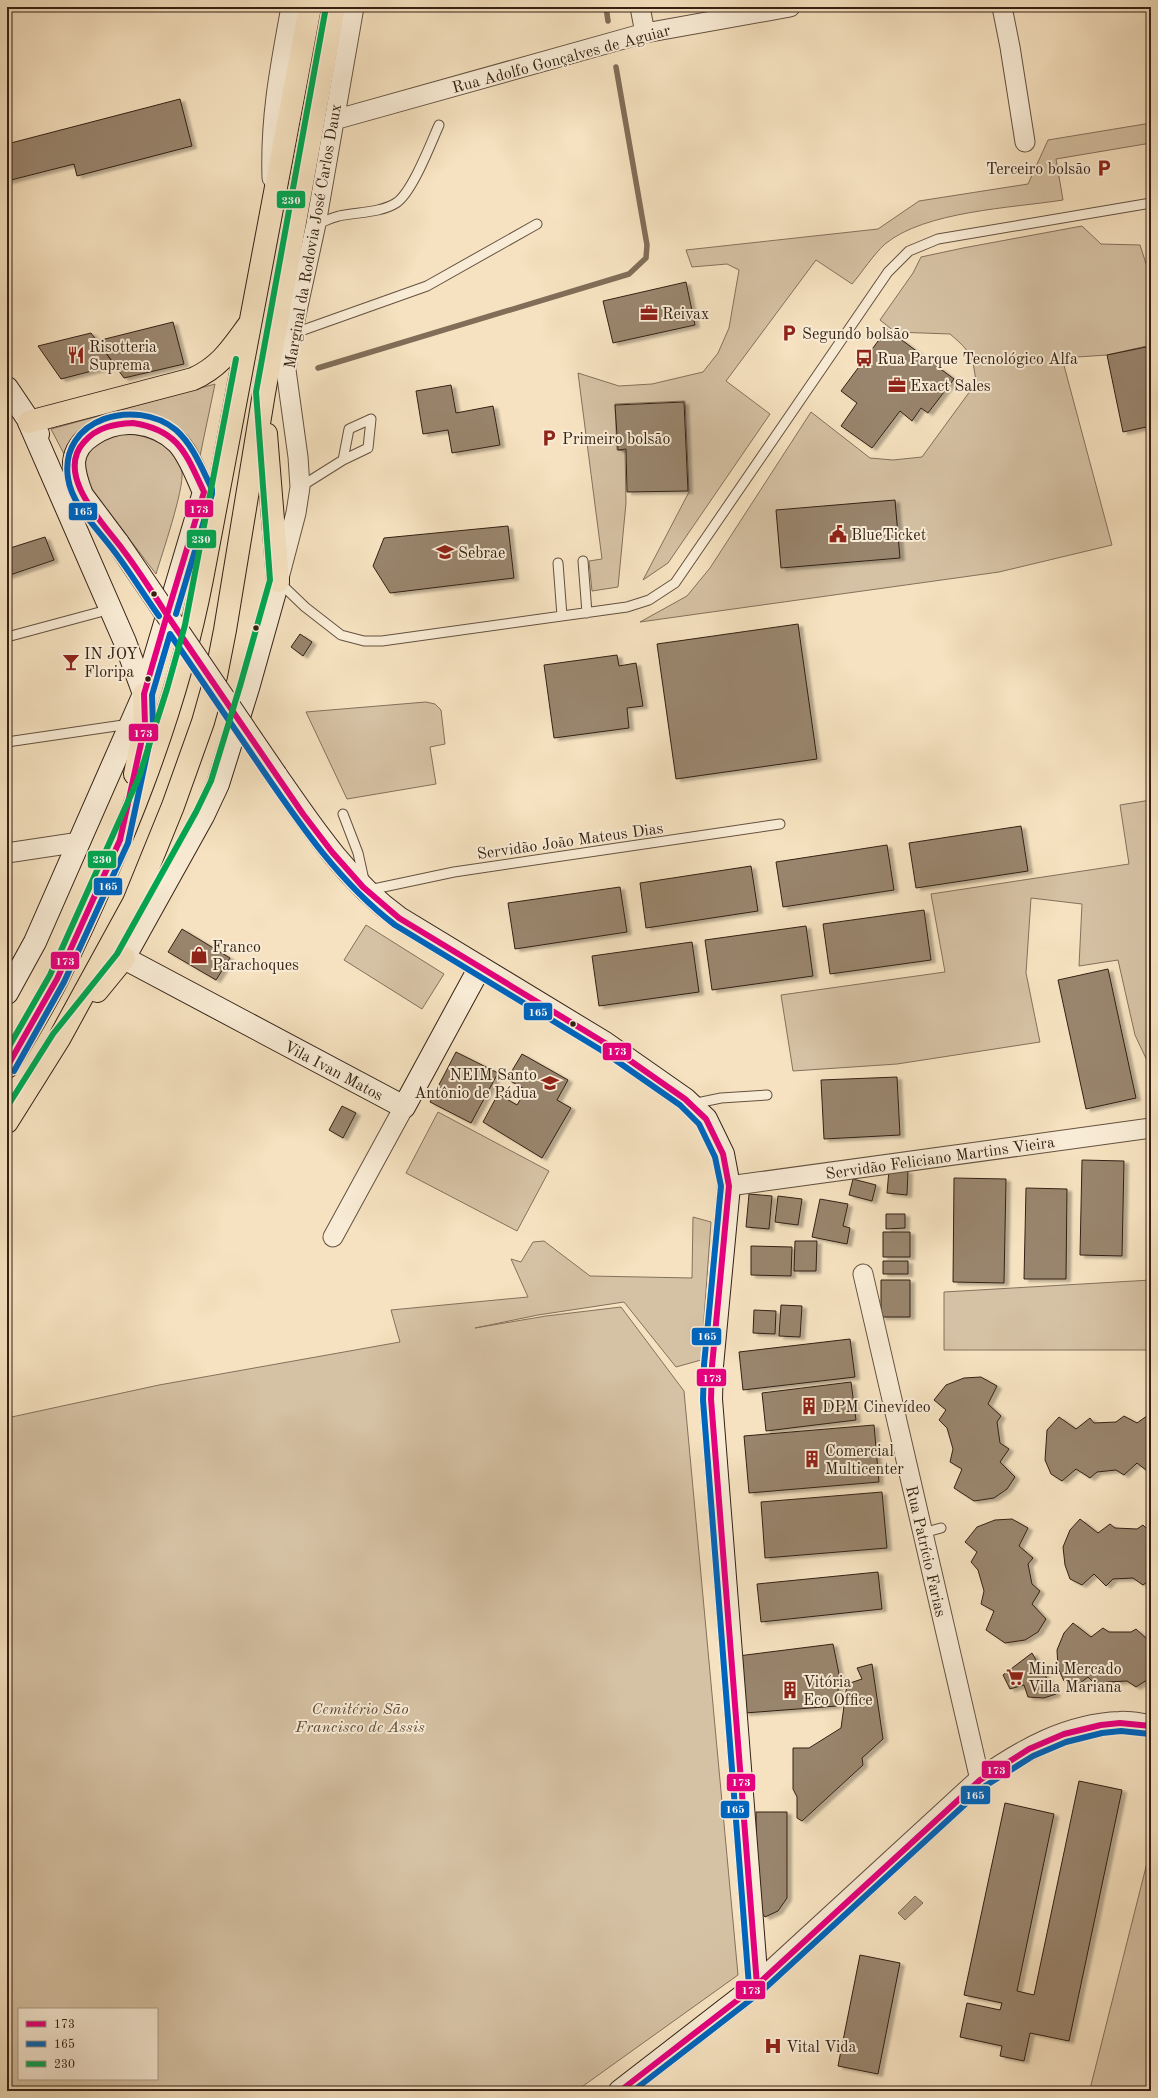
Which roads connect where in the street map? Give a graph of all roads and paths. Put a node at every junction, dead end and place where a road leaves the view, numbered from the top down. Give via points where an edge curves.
1 (291, 7) edge
2 (310, 7) edge
3 (334, 7) edge
4 (354, 7) edge
5 (640, 7) edge
6 (790, 7) edge
7 (1002, 7) edge
8 (644, 33) junction
9 (334, 120) junction
10 (439, 125) dead end
11 (1025, 142) dead end
12 (273, 197) junction
13 (1151, 203) edge
14 (316, 224) junction
15 (537, 224) dead end
16 (251, 322) junction
17 (292, 334) junction
18 (7, 388) edge
19 (264, 393) junction
20 (29, 422) junction
21 (225, 454) junction
22 (343, 460) junction
23 (300, 487) junction
24 (204, 492) junction
25 (82, 495) junction
26 (583, 561) dead end
27 (558, 563) dead end
28 (278, 581) junction
29 (111, 609) junction
30 (587, 612) junction
31 (562, 616) junction
32 (7, 637) edge
33 (144, 694) junction
34 (131, 723) junction
35 (7, 742) edge
36 (343, 814) dead end
37 (780, 824) dead end
38 (120, 840) junction
39 (80, 842) junction
40 (7, 853) edge
41 (366, 890) junction
42 (124, 958) junction
43 (480, 967) junction
44 (7, 994) edge
45 (59, 1039) junction
46 (7, 1067) edge
47 (767, 1095) dead end
48 (690, 1104) junction
49 (404, 1107) junction
50 (7, 1122) edge
51 (1151, 1128) edge
52 (728, 1186) junction
53 (333, 1238) dead end
54 (863, 1274) dead end
55 (941, 1528) dead end
56 (923, 1533) junction
57 (1151, 1726) edge
58 (980, 1780) junction
59 (756, 1985) junction
60 (620, 2091) edge

1 - 12 street via 274,100 271,144
2 - 12 highway
3 - 19 highway
4 - 9 street, Marginal da Rodovia José Carlos Daux
5 - 8 street
6 - 8 street, Rua Adolfo Gonçalves de Aguiar
7 - 11 street
8 - 9 street, Rua Adolfo Gonçalves de Aguiar
9 - 14 street, Marginal da Rodovia José Carlos Daux
10 - 14 lane via 426,157 397,203
12 - 16 highway
13 - 30 lane via 938,239 909,252 888,272 675,583 649,600 634,605
14 - 17 street, Marginal da Rodovia José Carlos Daux
15 - 17 lane via 427,286
16 - 20 highway via 209,372 193,379
16 - 21 highway
17 - 23 street, Marginal da Rodovia José Carlos Daux via 286,370
18 - 20 main road
19 - 28 highway
19 - 45 highway via 225,630 203,722 173,806 134,902
20 - 25 main road
20 - 29 main road
21 - 24 highway
21 - 38 highway via 193,627 146,780
22 - 22 lane via 349,429 371,419 368,448
22 - 23 lane
23 - 28 street, Marginal da Rodovia José Carlos Daux via 296,513
24 - 25 main road via 178,444 163,431 148,425 125,422 104,426 84,440 78,450 74,462
24 - 33 main road
25 - 41 main road, bridge via 118,543 323,842
26 - 30 lane
27 - 31 lane
28 - 31 lane via 305,608 341,634 364,641 382,641
28 - 42 main road, Marginal da Rodovia José Carlos Daux via 218,784 203,816
29 - 32 lane
29 - 33 main road
30 - 31 lane
33 - 34 main road
33 - 38 highway via 145,725
34 - 35 lane
34 - 39 main road
36 - 41 lane via 358,853
37 - 41 lane, Servidão João Mateus Dias via 454,872
38 - 46 highway via 57,979
39 - 40 street
39 - 44 main road via 35,942
41 - 43 main road via 379,904 399,918
42 - 45 highway
42 - 49 main road, Vila Ivan Matos
43 - 48 main road via 605,1043 655,1076
43 - 49 main road
45 - 50 highway
47 - 48 lane via 721,1098
48 - 52 main road via 706,1119 724,1154
49 - 53 street
51 - 52 street, Servidão Feliciano Martins Vieira
52 - 59 main road via 711,1399
54 - 56 street, Rua Patrício Farias
55 - 56 lane
56 - 58 street, Rua Patrício Farias
57 - 58 main road via 1122,1723 1091,1725 1068,1732 1013,1757
58 - 59 main road
59 - 60 main road

